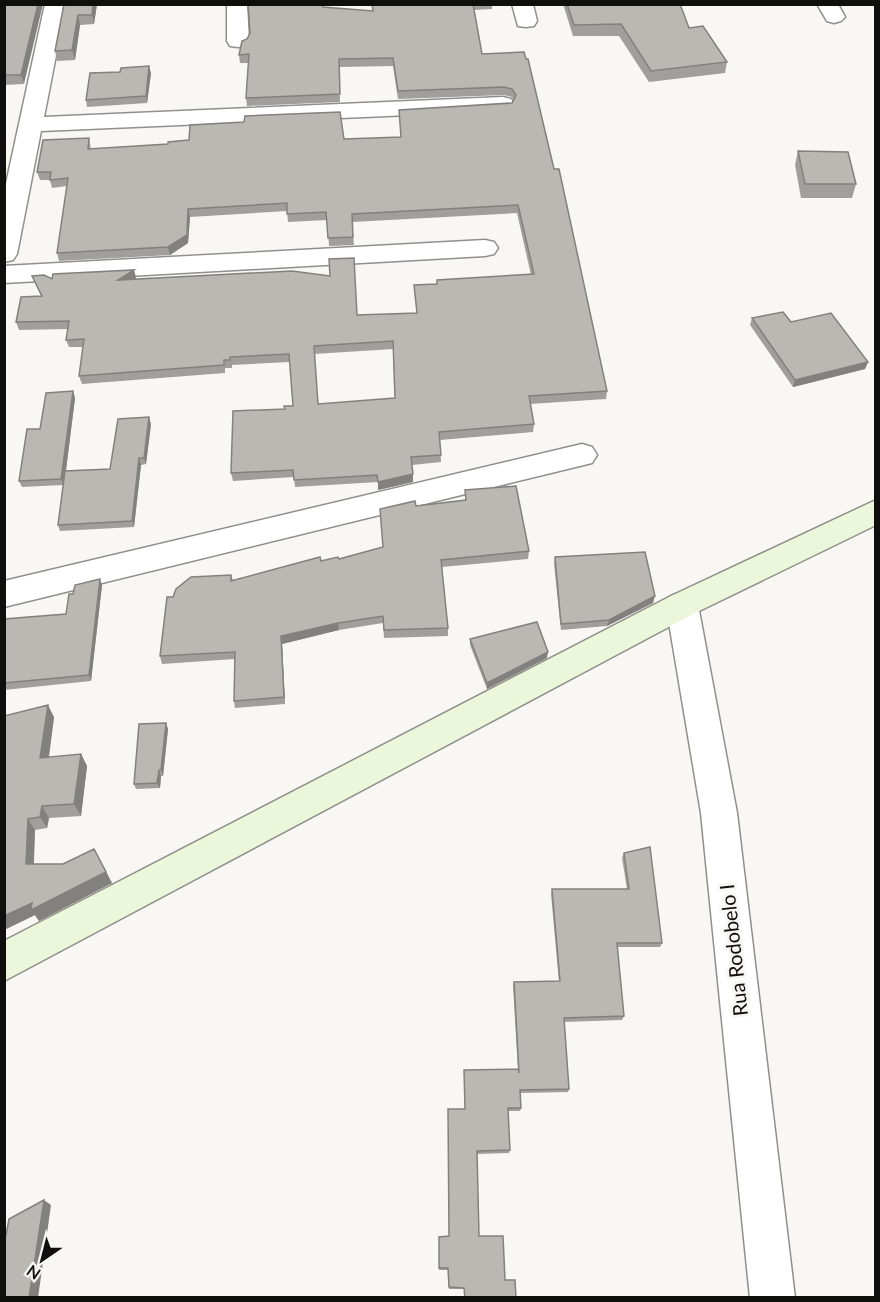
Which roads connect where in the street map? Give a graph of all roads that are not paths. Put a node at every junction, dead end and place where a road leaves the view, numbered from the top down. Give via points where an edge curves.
1 (56, 4) edge
2 (237, 4) edge
3 (238, 41) dead end
4 (503, 104) edge
5 (32, 124) junction
6 (485, 248) dead end
7 (4, 254) edge
8 (4, 275) edge
9 (582, 454) dead end
10 (876, 511) edge
11 (4, 594) edge
12 (682, 605) junction
13 (4, 962) edge
14 (772, 1298) edge

1 - 5 street
2 - 3 street
4 - 5 street
5 - 7 street
6 - 8 street
9 - 11 street
10 - 12 street
12 - 13 street
12 - 14 street, Rua Rodobelo I via 719,813

